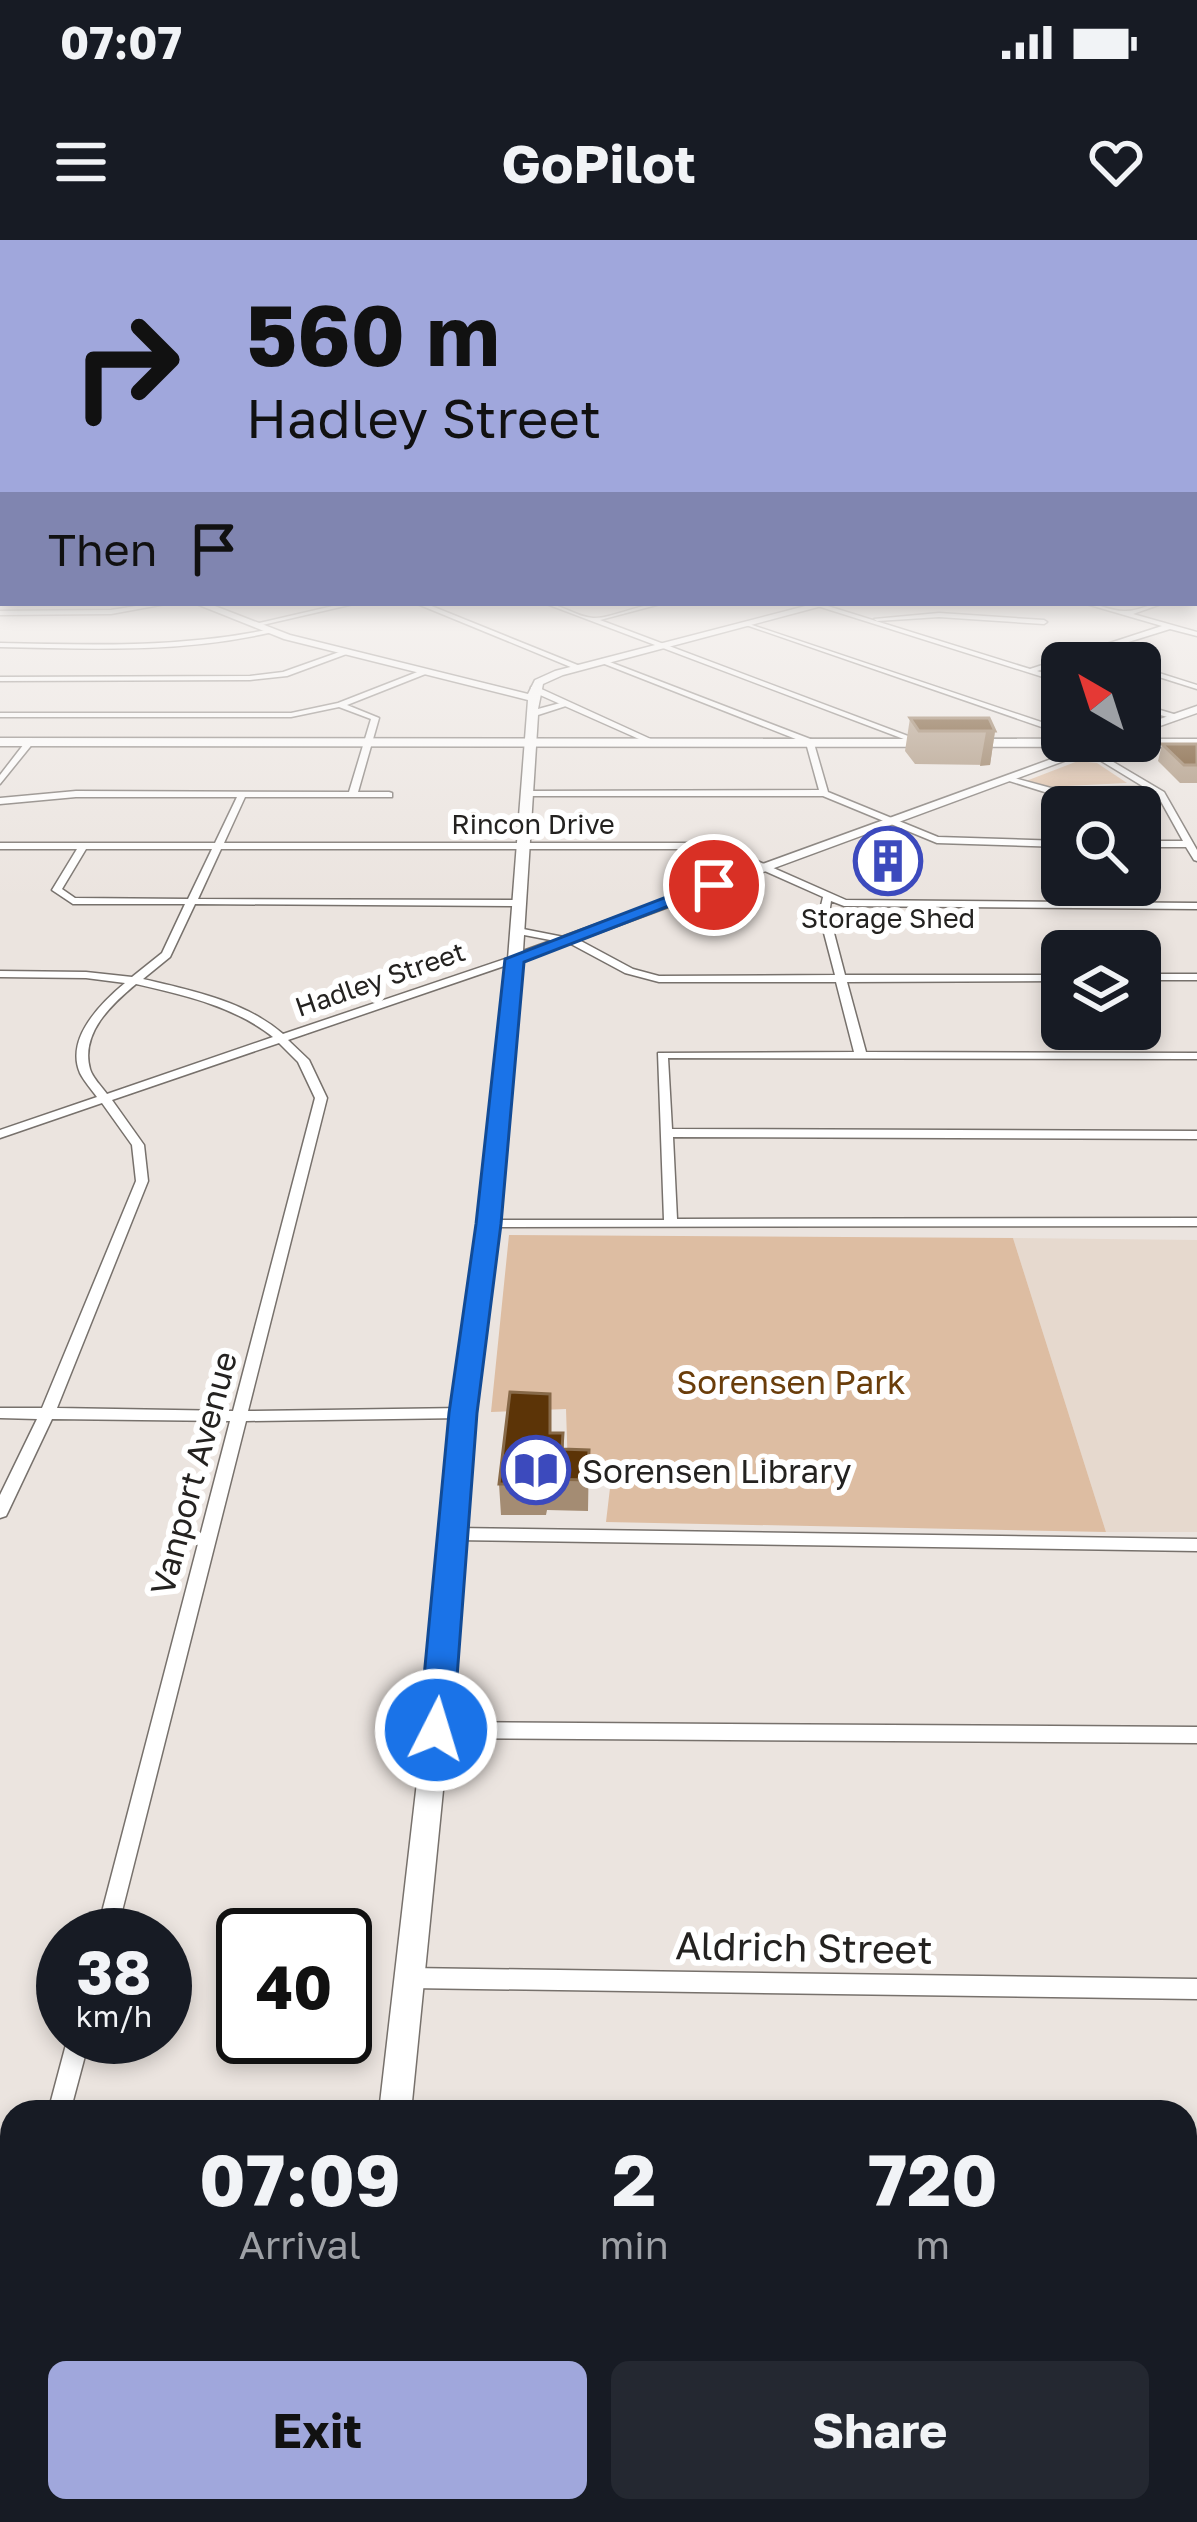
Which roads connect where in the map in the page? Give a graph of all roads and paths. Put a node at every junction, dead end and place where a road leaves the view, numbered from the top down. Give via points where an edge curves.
1 (385, 686) edge
2 (491, 686) edge
3 (537, 686) edge
4 (670, 686) edge
5 (773, 686) edge
6 (930, 686) edge
7 (534, 693) junction
8 (340, 705) junction
9 (564, 705) junction
10 (1197, 709) edge
11 (533, 713) junction
12 (1161, 713) edge
13 (0, 716) edge
14 (1174, 717) junction
15 (1161, 722) edge
16 (1041, 725) edge
17 (1161, 734) edge
18 (651, 741) junction
19 (0, 742) edge
20 (30, 742) junction
21 (369, 742) junction
22 (533, 742) junction
23 (810, 742) junction
24 (920, 742) junction
25 (1030, 742) junction
26 (1041, 742) edge
27 (1161, 742) edge
28 (1195, 742) edge
29 (1041, 747) edge
30 (1053, 762) edge
31 (1110, 762) edge
32 (2, 775) edge
33 (1007, 778) junction
34 (1148, 786) edge
35 (1041, 788) edge
36 (243, 793) junction
37 (353, 793) junction
38 (824, 793) junction
39 (526, 794) junction
40 (389, 795) dead end
41 (1161, 797) edge
42 (0, 801) edge
43 (892, 821) junction
44 (524, 844) junction
45 (1041, 844) edge
46 (1161, 844) edge
47 (1188, 844) junction
48 (83, 845) junction
49 (0, 846) edge
50 (216, 846) junction
51 (1197, 858) edge
52 (762, 868) junction
53 (827, 898) junction
54 (519, 903) junction
55 (190, 904) junction
56 (1197, 906) edge
57 (517, 929) junction
58 (565, 938) junction
59 (514, 959) junction
60 (0, 974) edge
61 (1161, 977) edge
62 (1197, 977) edge
63 (840, 978) junction
64 (1041, 978) edge
65 (130, 983) junction
66 (281, 1037) junction
67 (861, 1056) junction
68 (1197, 1056) edge
69 (104, 1099) junction
70 (669, 1133) junction
71 (0, 1134) edge
72 (1197, 1135) edge
73 (670, 1222) junction
74 (1197, 1222) edge
75 (488, 1224) junction
76 (0, 1412) edge
77 (463, 1413) junction
78 (47, 1414) junction
79 (242, 1416) junction
80 (0, 1511) edge
81 (454, 1534) junction
82 (1197, 1545) edge
83 (436, 1730) junction
84 (1197, 1735) edge
85 (113, 1908) edge
86 (410, 1978) junction
87 (1197, 1988) edge
88 (72, 2064) edge
89 (62, 2100) edge
90 (396, 2100) edge

1 - 8 street
2 - 7 street
3 - 7 street
4 - 23 street
5 - 24 street
6 - 16 street
7 - 9 street
7 - 11 street
8 - 13 street via 291,715
8 - 21 street via 375,718
9 - 11 street
9 - 18 street
10 - 14 street
11 - 22 street
12 - 14 street
14 - 15 street
17 - 28 main road
18 - 22 main road
18 - 23 main road
19 - 20 main road
20 - 21 main road
20 - 32 street
21 - 22 main road
21 - 37 street
22 - 39 street
23 - 24 main road
23 - 38 street
24 - 25 main road
25 - 26 main road
25 - 29 main road
27 - 28 main road
30 - 33 street, Hadley Street
31 - 34 street
33 - 35 street
33 - 43 street, Hadley Street
36 - 37 street
36 - 42 street
36 - 50 street
37 - 40 street
38 - 39 street
38 - 43 street
39 - 44 street
41 - 47 street
43 - 45 street via 949,842
43 - 52 street, Hadley Street
44 - 50 street, Rincon Drive
44 - 52 street, Rincon Drive via 701,846
44 - 54 street
46 - 47 street
47 - 51 street
48 - 49 street, Rincon Drive
48 - 50 street, Rincon Drive
48 - 55 street via 57,890 64,896
50 - 55 street
52 - 53 street, Rincon Drive
52 - 58 street, Hadley Street
53 - 56 street, Rincon Drive via 881,906
53 - 63 street
54 - 55 street
54 - 57 street
55 - 65 street via 166,955
57 - 58 street
57 - 59 street
58 - 59 street, Hadley Street
58 - 63 street via 637,976
59 - 66 street, Hadley Street
59 - 75 street
60 - 65 street
61 - 62 street
63 - 64 street
63 - 67 street
65 - 66 street via 215,1000
65 - 69 street via 91,1024 84,1043 84,1070
66 - 69 street, Hadley Street
66 - 79 street, Vanport Avenue via 311,1071 321,1098
67 - 68 street
67 - 70 street via 662,1055
69 - 71 street, Hadley Street
69 - 78 street via 138,1145 142,1181
70 - 72 street
70 - 73 street
73 - 74 street
73 - 75 street
75 - 77 street
76 - 78 street
77 - 79 street
77 - 81 street
78 - 79 street
78 - 80 street
79 - 85 street, Vanport Avenue
81 - 82 street
81 - 83 street
83 - 84 street
83 - 86 street
86 - 87 street, Aldrich Street
86 - 90 street
88 - 89 street

